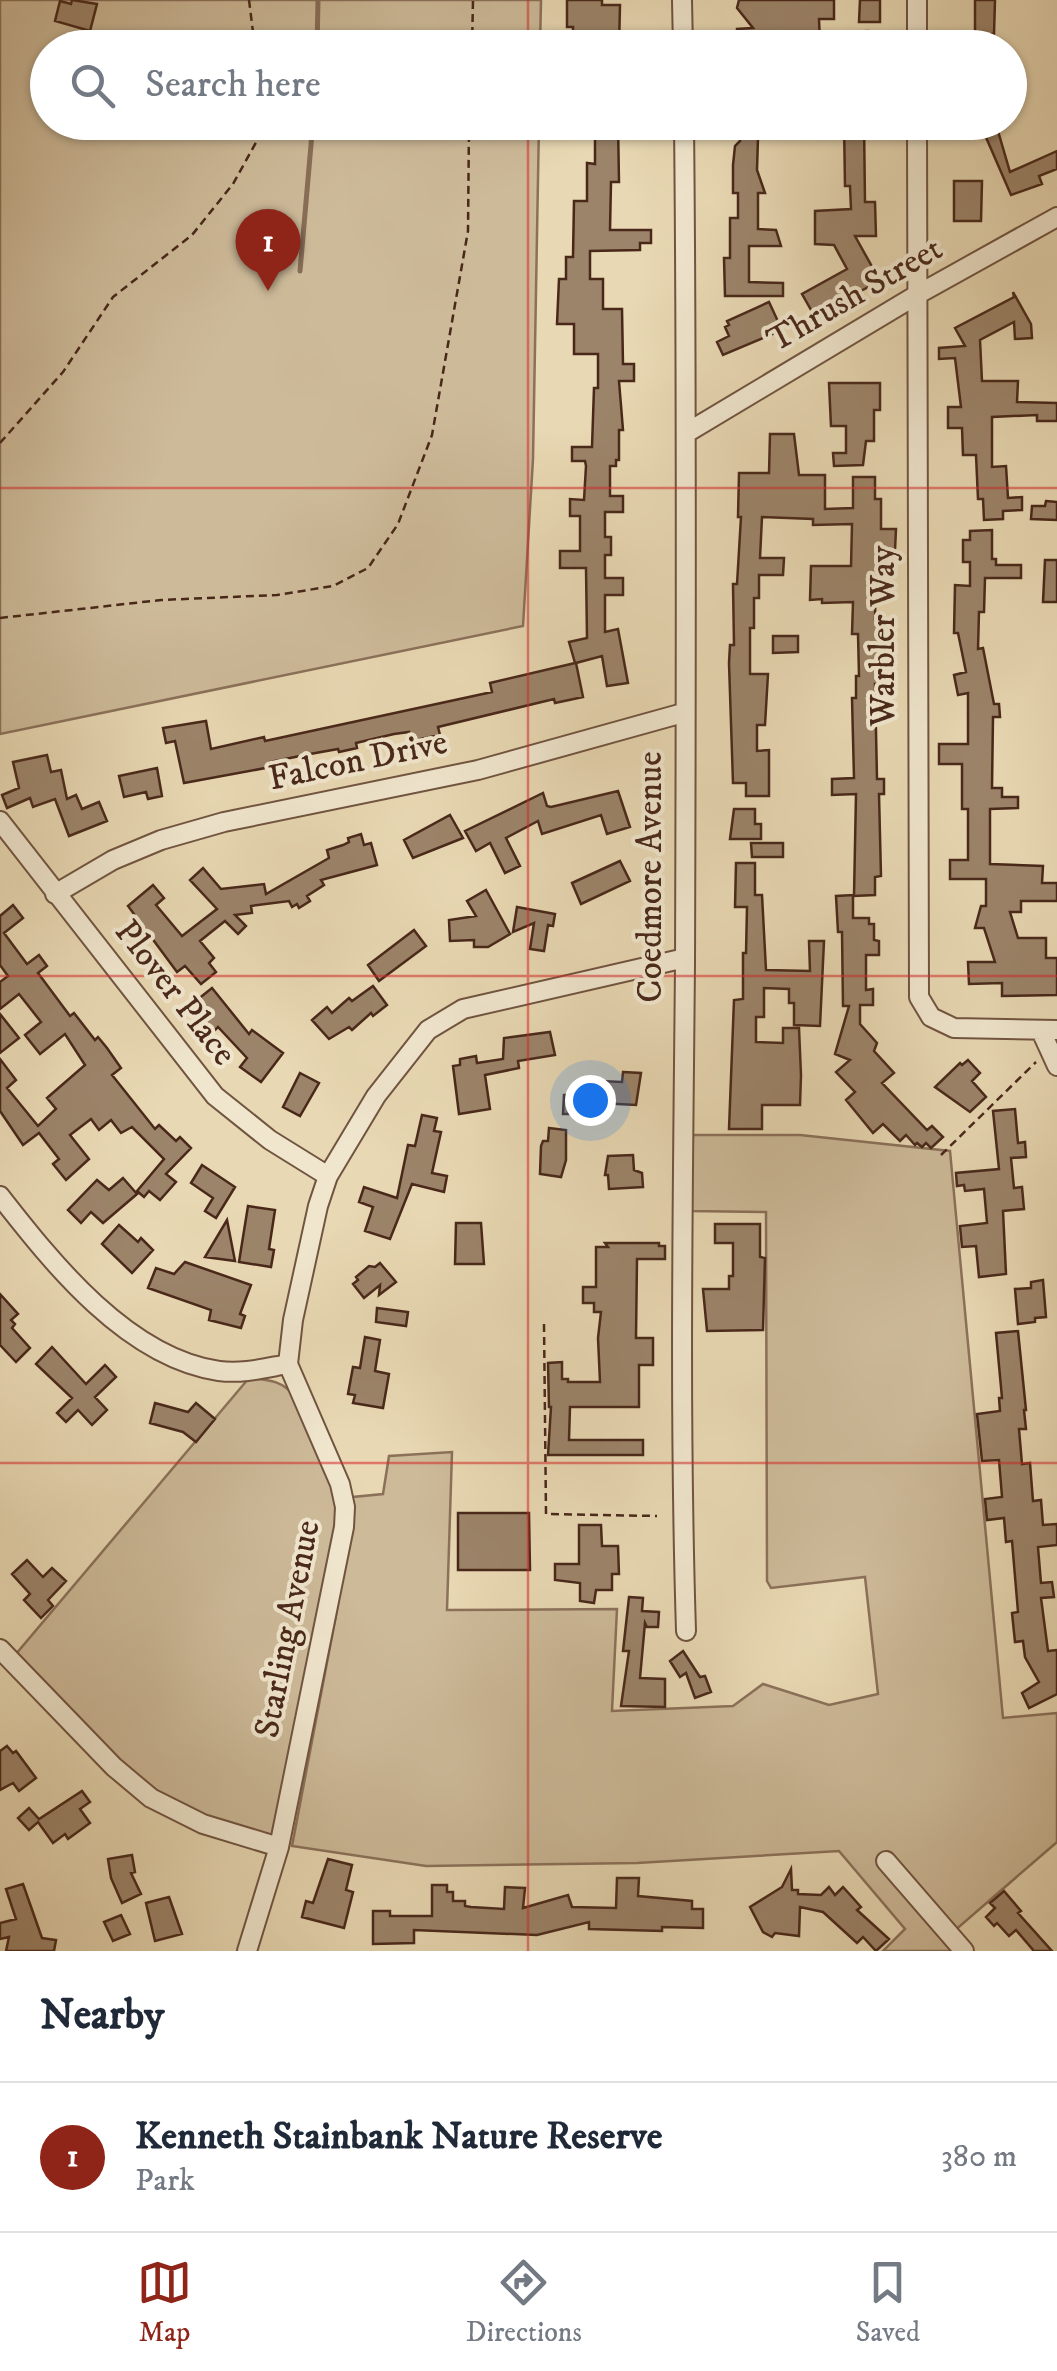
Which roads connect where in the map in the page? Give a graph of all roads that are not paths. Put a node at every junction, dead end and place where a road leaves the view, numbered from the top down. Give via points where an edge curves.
1 (682, 0) edge
2 (917, 0) edge
3 (683, 30) edge
4 (917, 30) edge
5 (684, 140) edge
6 (917, 140) edge
7 (1057, 217) edge
8 (915, 296) junction
9 (688, 432) junction
10 (683, 713) junction
11 (0, 820) edge
12 (55, 894) junction
13 (685, 958) junction
14 (1049, 1030) edge
15 (1053, 1058) edge
16 (328, 1176) junction
17 (0, 1196) edge
18 (288, 1364) junction
19 (686, 1631) dead end
20 (0, 1648) edge
21 (279, 1847) junction
22 (886, 1861) dead end
23 (247, 1951) edge
24 (964, 1951) edge

1 - 3 street
2 - 4 street
5 - 9 street, Coedmore Avenue
6 - 8 street, Warbler Way
7 - 8 street, Thrush Street
8 - 9 street, Thrush Street
8 - 14 street, Warbler Way via 920,997 931,1017 954,1028
9 - 10 street, Coedmore Avenue
10 - 12 street, Falcon Drive via 478,770 160,840
10 - 13 street, Coedmore Avenue
11 - 12 street, Plover Place
12 - 16 street, Plover Place via 215,1096
13 - 16 street via 478,1005 442,1020 414,1044
13 - 19 street, Coedmore Avenue
14 - 15 street
16 - 18 street
17 - 18 street via 85,1295 141,1338 189,1364 216,1370
18 - 21 street, Starling Avenue via 345,1507
20 - 21 street via 151,1798 202,1824
21 - 23 street, Starling Avenue
22 - 24 street

